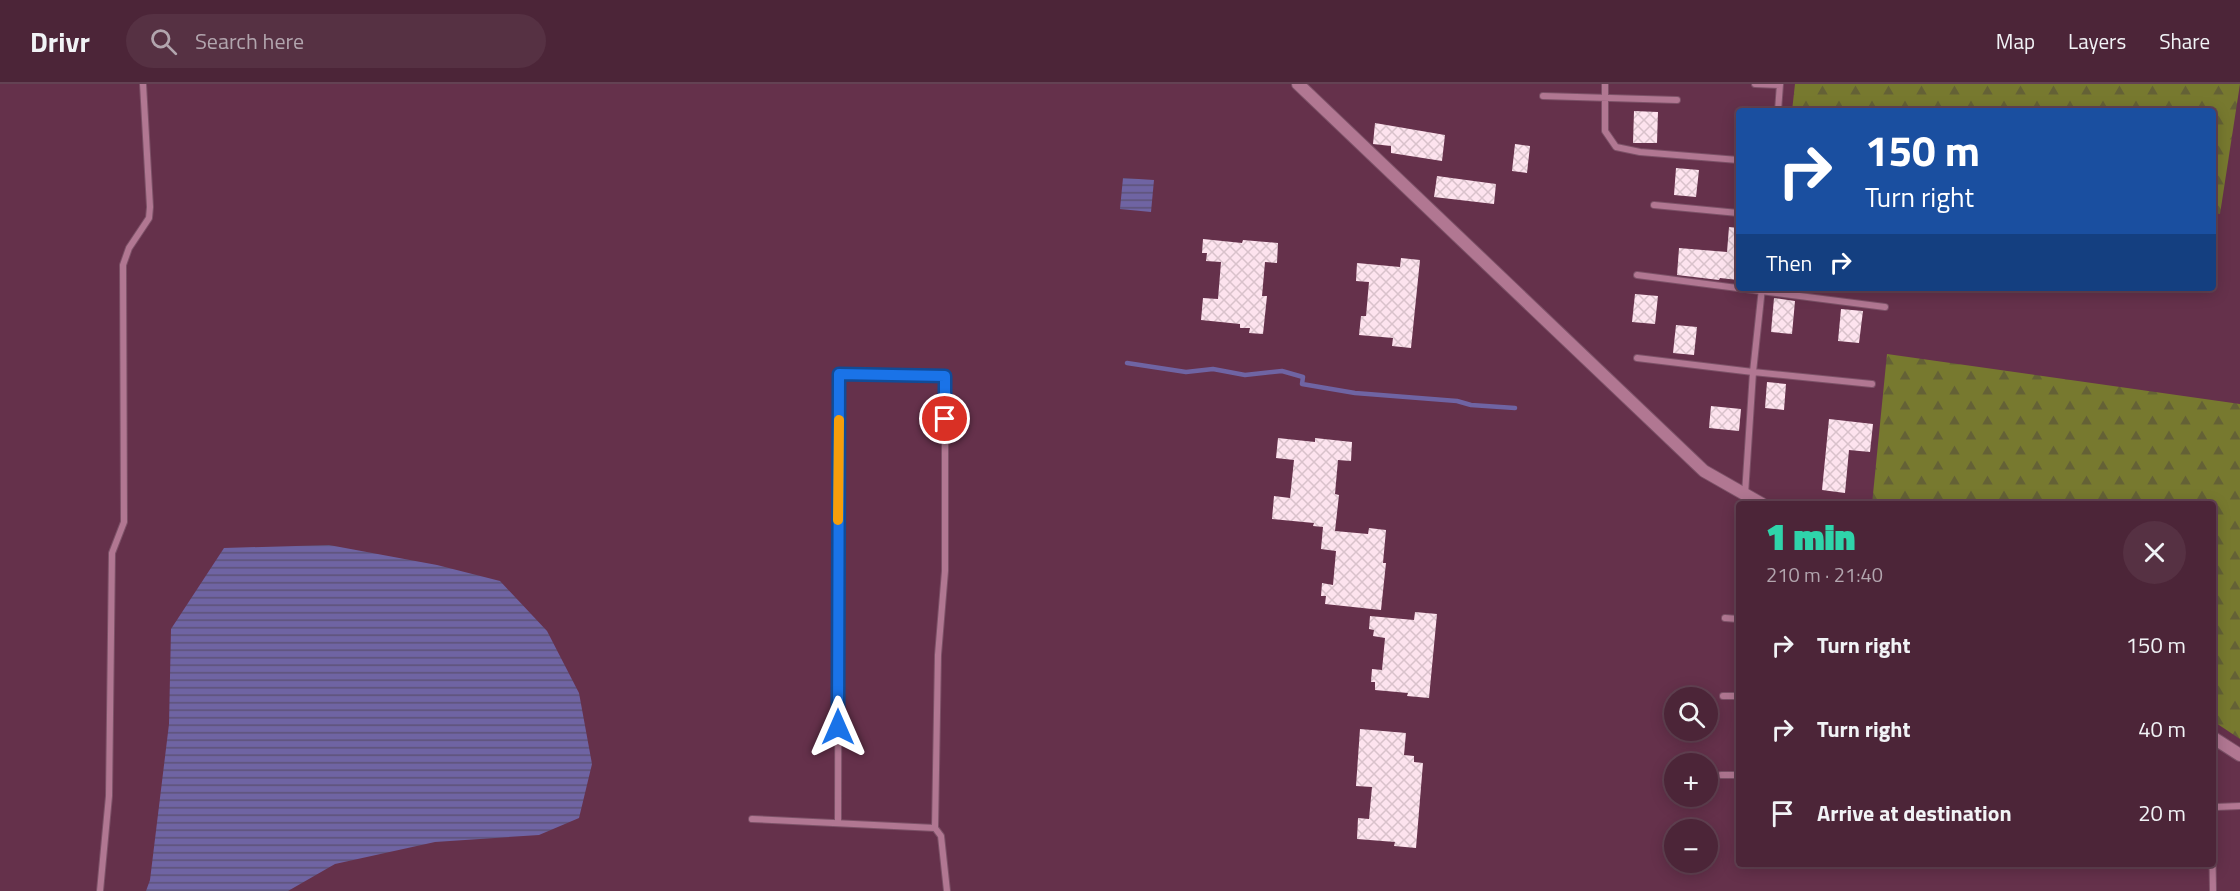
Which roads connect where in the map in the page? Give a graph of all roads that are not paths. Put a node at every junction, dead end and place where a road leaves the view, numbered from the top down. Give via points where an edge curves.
1 (144, 84) edge
2 (1298, 84) edge
3 (1605, 84) edge
4 (1755, 84) edge
5 (1780, 85) edge
6 (1544, 96) dead end
7 (1604, 98) junction
8 (1677, 100) dead end
9 (1778, 108) edge
10 (1736, 160) edge
11 (1654, 205) dead end
12 (1736, 213) edge
13 (1637, 275) dead end
14 (1736, 287) edge
15 (1762, 291) edge
16 (1769, 291) edge
17 (1885, 307) dead end
18 (1637, 358) dead end
19 (1753, 372) junction
20 (1872, 384) dead end
21 (1745, 496) junction
22 (1756, 501) edge
23 (1725, 618) dead end
24 (1736, 619) edge
25 (1723, 696) dead end
26 (1736, 696) edge
27 (2216, 740) edge
28 (2240, 755) edge
29 (1721, 775) dead end
30 (1736, 775) edge
31 (2240, 806) edge
32 (2216, 807) edge
33 (752, 819) dead end
34 (838, 822) junction
35 (935, 828) junction
36 (2213, 867) edge
37 (100, 891) edge
38 (947, 891) edge
39 (2213, 891) edge

1 - 37 street via 150,207 149,218 123,265 124,522 112,553 109,796
2 - 21 main road via 1704,471
3 - 7 street
4 - 5 street
5 - 9 street
6 - 7 street
7 - 8 street
7 - 10 street via 1605,131 1616,147
11 - 12 street
13 - 14 street
15 - 19 street
16 - 17 street
18 - 19 street
19 - 20 street
19 - 21 street
21 - 22 main road
23 - 24 street
25 - 26 street
27 - 28 main road
29 - 30 street
31 - 32 street
33 - 34 street
34 - 35 street
34 - 35 street via 839,374 945,376 945,571 938,655
35 - 38 street via 941,836
36 - 39 street

